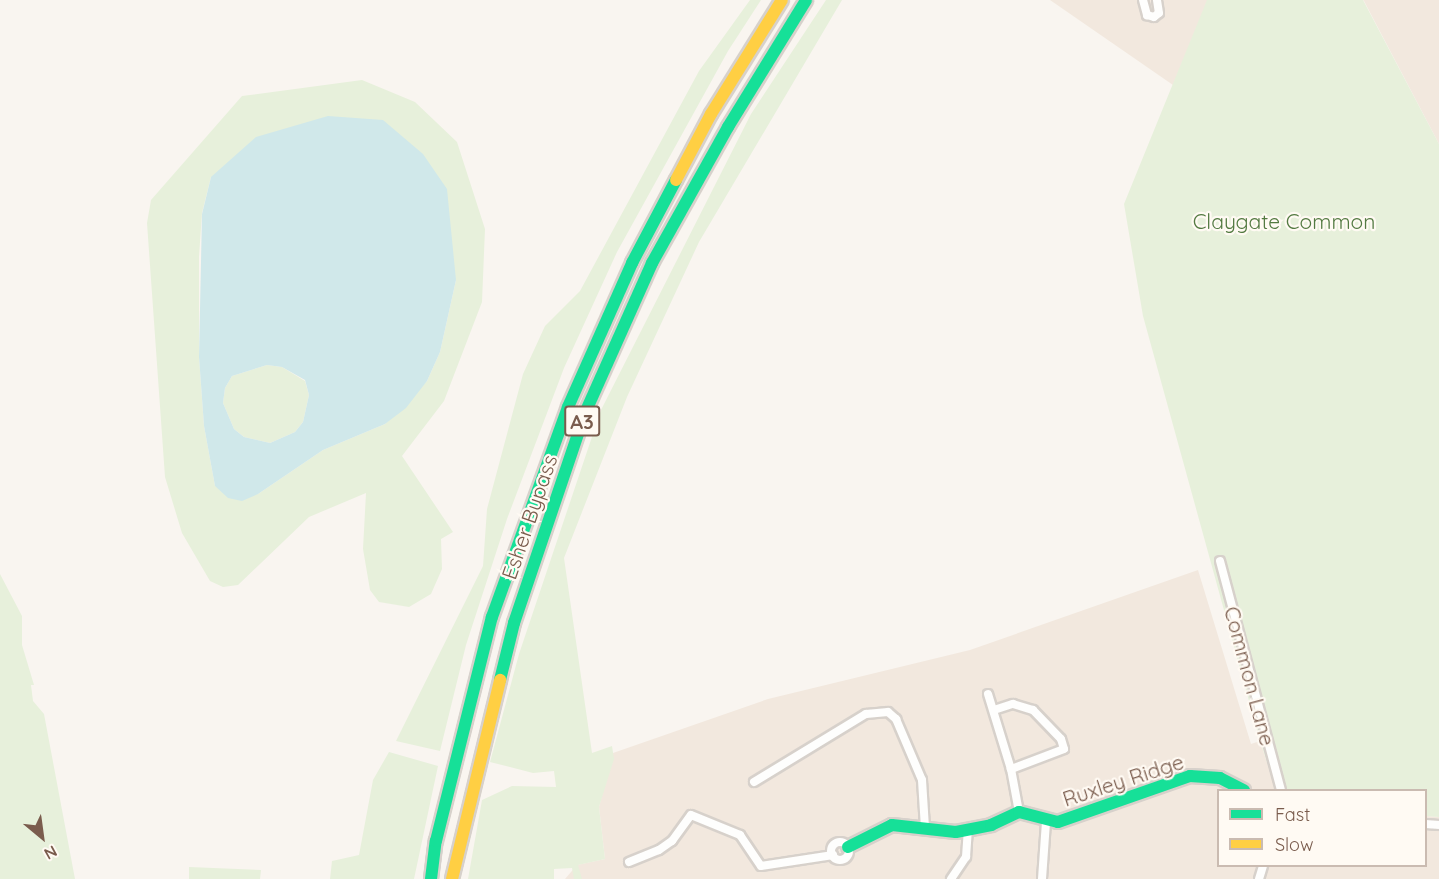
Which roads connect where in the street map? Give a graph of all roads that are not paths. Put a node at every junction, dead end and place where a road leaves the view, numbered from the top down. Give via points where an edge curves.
1 (782, 0) edge
2 (806, 0) edge
3 (1143, 0) edge
4 (1157, 0) edge
5 (1220, 561) dead end
6 (988, 694) dead end
7 (994, 710) junction
8 (1011, 769) junction
9 (754, 782) dead end
10 (1242, 789) edge
11 (1281, 789) edge
12 (1019, 812) junction
13 (1046, 822) junction
14 (925, 828) junction
15 (969, 830) junction
16 (848, 847) joint
17 (629, 862) dead end
18 (431, 879) edge
19 (452, 879) edge
20 (951, 879) edge
21 (1042, 879) edge

1 - 18 main road, Esher Bypass / A3 via 711,114 632,263 568,407 492,617 436,841
2 - 19 main road, Esher Bypass / A3 via 728,127 652,263 585,413 514,623
3 - 4 street via 1147,15 1154,17 1160,13
5 - 11 street, Common Lane
6 - 7 street
7 - 8 street
7 - 8 street via 1013,704 1033,711 1061,739 1064,749
8 - 12 street
9 - 14 street via 866,714 888,712 896,719 922,780
10 - 13 main road, Ruxley Ridge via 1220,778 1190,776 1058,822
12 - 13 main road, Ruxley Ridge
12 - 15 main road
13 - 21 street, Ruxley Ridge
14 - 15 main road
14 - 16 main road via 892,825
15 - 20 street via 966,857
16 - 17 street via 846,858 833,855 761,866 740,835 691,815 659,850

